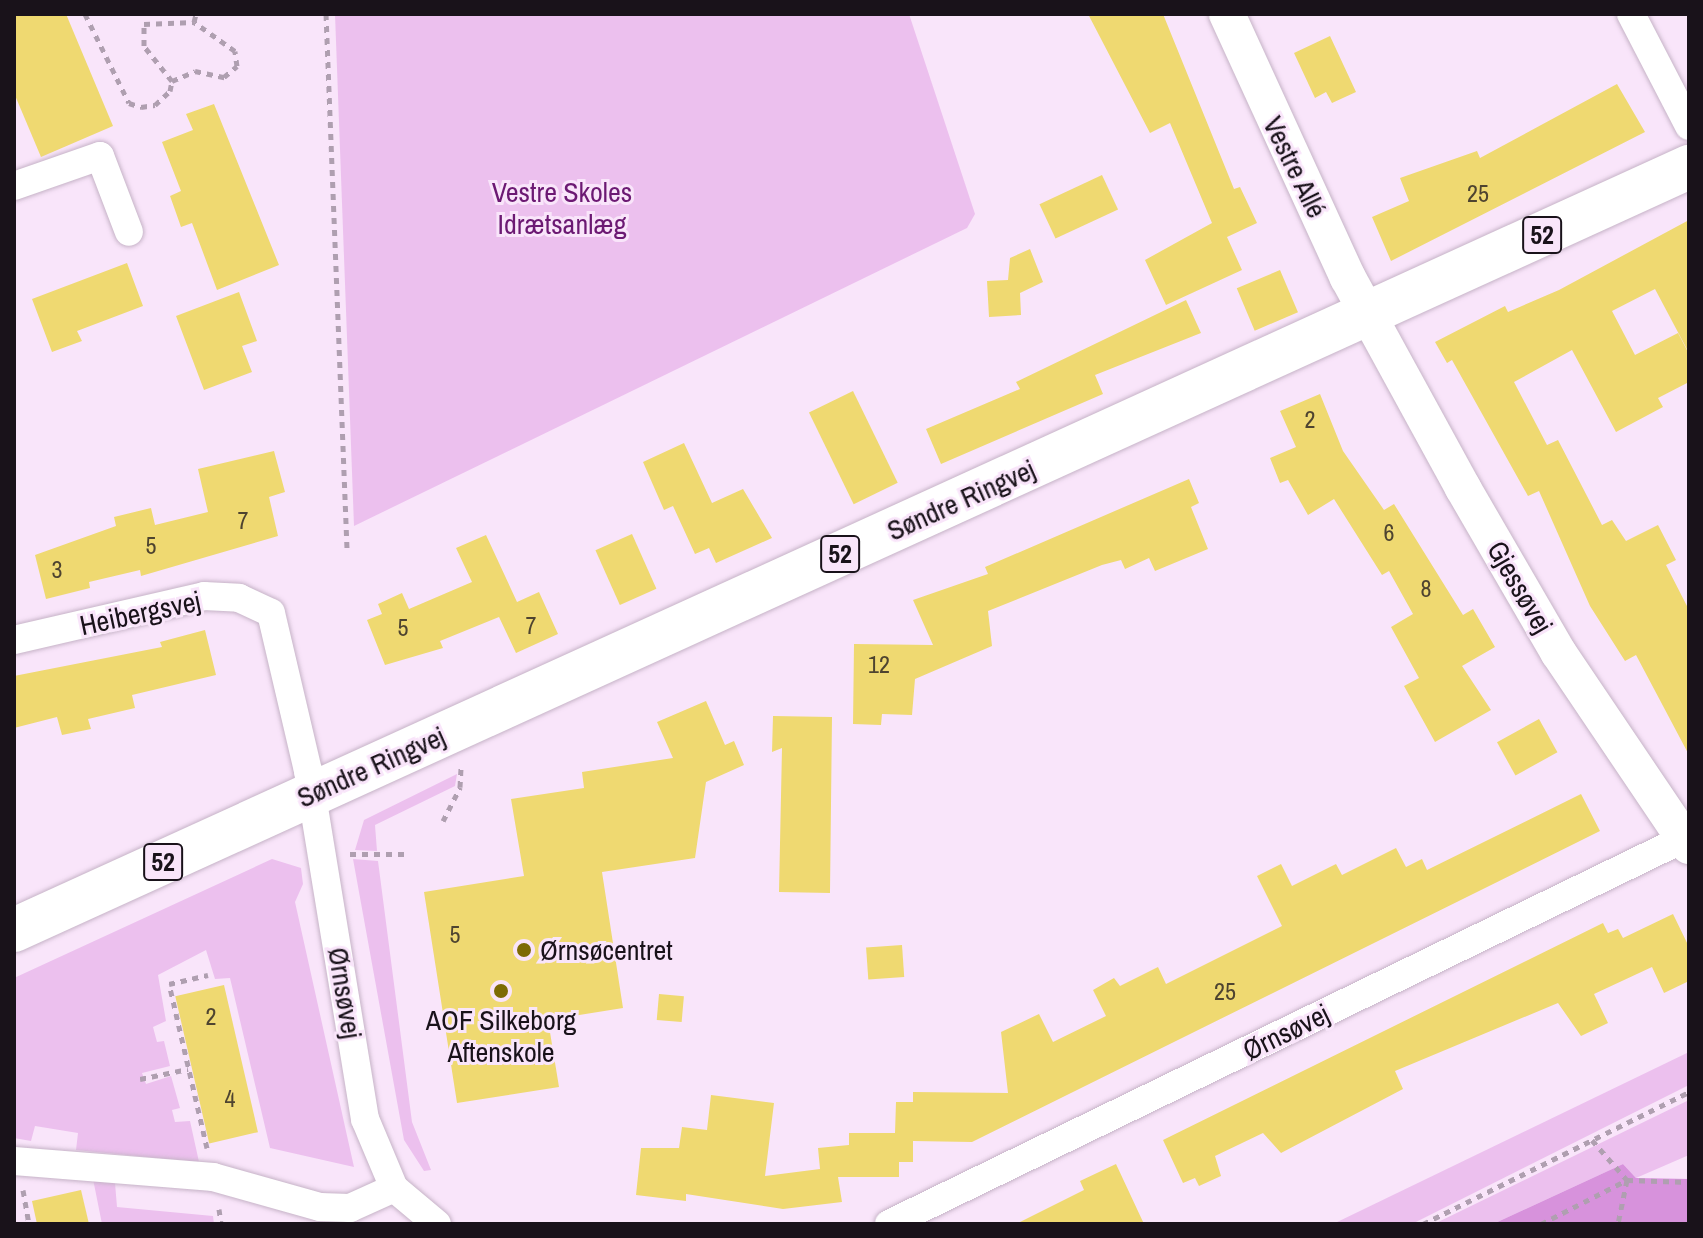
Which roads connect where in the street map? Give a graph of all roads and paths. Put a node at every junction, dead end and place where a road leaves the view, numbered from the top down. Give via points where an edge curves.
1 (85, 14) edge
2 (196, 14) edge
3 (326, 14) edge
4 (1227, 14) edge
5 (1631, 14) edge
6 (194, 22) junction
7 (172, 81) junction
8 (1689, 126) edge
9 (1689, 167) edge
10 (14, 186) edge
11 (129, 232) dead end
12 (1368, 317) junction
13 (347, 548) dead end
14 (14, 640) edge
15 (464, 725) junction
16 (312, 793) junction
17 (443, 821) dead end
18 (1687, 841) edge
19 (322, 851) junction
20 (405, 854) dead end
21 (14, 930) edge
22 (208, 975) dead end
23 (188, 1069) junction
24 (140, 1079) dead end
25 (1689, 1092) edge
26 (1592, 1140) junction
27 (14, 1161) edge
28 (213, 1177) junction
29 (1627, 1180) junction
30 (1689, 1182) edge
31 (394, 1188) junction
32 (437, 1224) edge
33 (889, 1224) edge
34 (1423, 1224) edge
35 (1541, 1224) edge
36 (1618, 1224) edge

1 - 7 path via 129,103 155,105
2 - 6 path
3 - 13 path
4 - 12 street, Vestre Allé
5 - 8 street
6 - 7 path via 144,24 144,46
6 - 7 path via 235,51 237,66 224,77 195,71
9 - 12 main road, Søndre Ringvej / 52
10 - 11 street via 100,156
12 - 15 main road, Søndre Ringvej / 52
12 - 18 street, Gjessøvej via 1558,652
14 - 16 street, Heibergsvej via 204,596 239,598 271,613
15 - 16 main road, Søndre Ringvej / 52
15 - 17 path via 460,787
16 - 19 street, Ørnsøvej
16 - 21 main road, Søndre Ringvej / 52
18 - 33 street, Ørnsøvej
19 - 20 path
19 - 31 street, Ørnsøvej via 365,1119
22 - 23 path via 169,984
23 - 24 path
23 - 28 path
25 - 26 path
26 - 29 path
26 - 34 path
27 - 28 street
28 - 31 street via 320,1207 350,1208
29 - 30 path
29 - 35 path
29 - 36 path
31 - 32 street, Ørnsøvej

